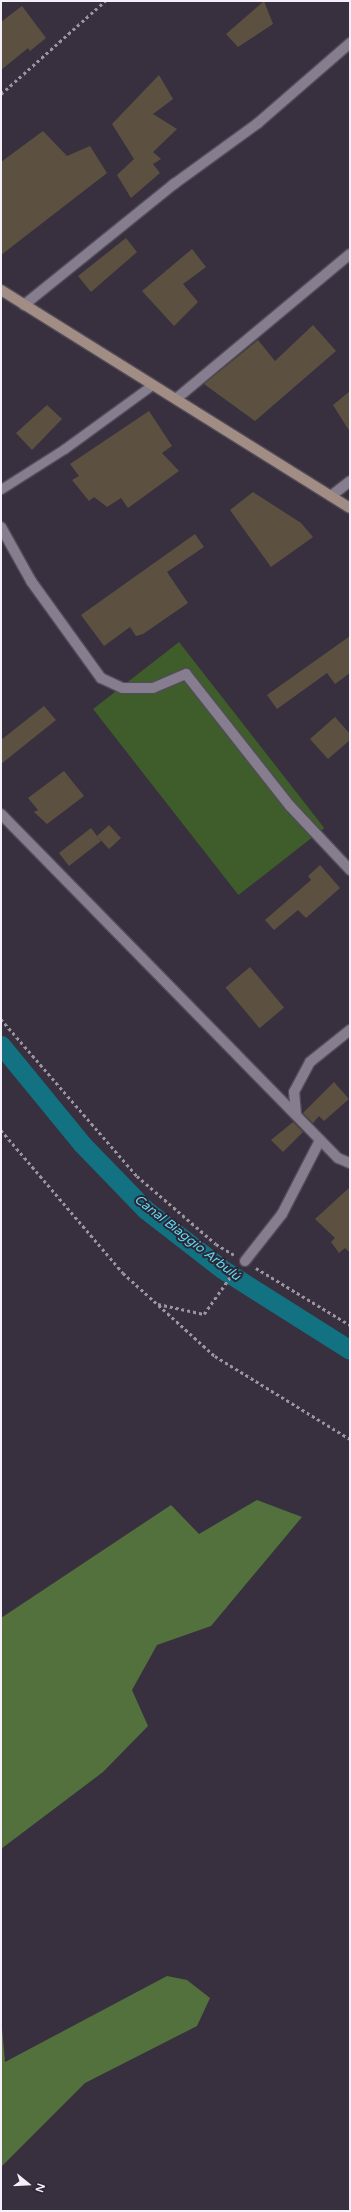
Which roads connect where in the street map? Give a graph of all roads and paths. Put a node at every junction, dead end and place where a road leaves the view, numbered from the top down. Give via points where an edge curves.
1 (105, 1) edge
2 (350, 43) edge
3 (1, 94) edge
4 (350, 254) edge
5 (1, 290) edge
6 (24, 305) junction
7 (152, 385) junction
8 (176, 399) junction
9 (350, 481) edge
10 (1, 488) edge
11 (331, 496) junction
12 (350, 508) edge
13 (1, 527) edge
14 (1, 814) edge
15 (350, 870) edge
16 (1, 1019) edge
17 (350, 1030) edge
18 (297, 1116) junction
19 (1, 1130) edge
20 (320, 1140) junction
21 (350, 1162) edge
22 (243, 1260) junction
23 (157, 1304) junction
24 (350, 1325) edge
25 (350, 1439) edge

1 - 3 path
2 - 6 street via 258,123 174,184
4 - 8 street
5 - 6 main road
6 - 7 main road
7 - 8 main road
7 - 10 lane via 64,449
8 - 11 main road
9 - 11 street
11 - 12 main road
13 - 15 street via 31,581 101,678 122,688 154,688 186,674 290,806
14 - 18 street
16 - 22 path via 137,1176 216,1244
17 - 18 street via 310,1062 294,1092 292,1103
18 - 20 street
19 - 23 path via 122,1273
20 - 21 street via 338,1158
20 - 22 street via 282,1214
22 - 23 path via 204,1314 199,1315
22 - 24 path
23 - 25 path via 215,1356

